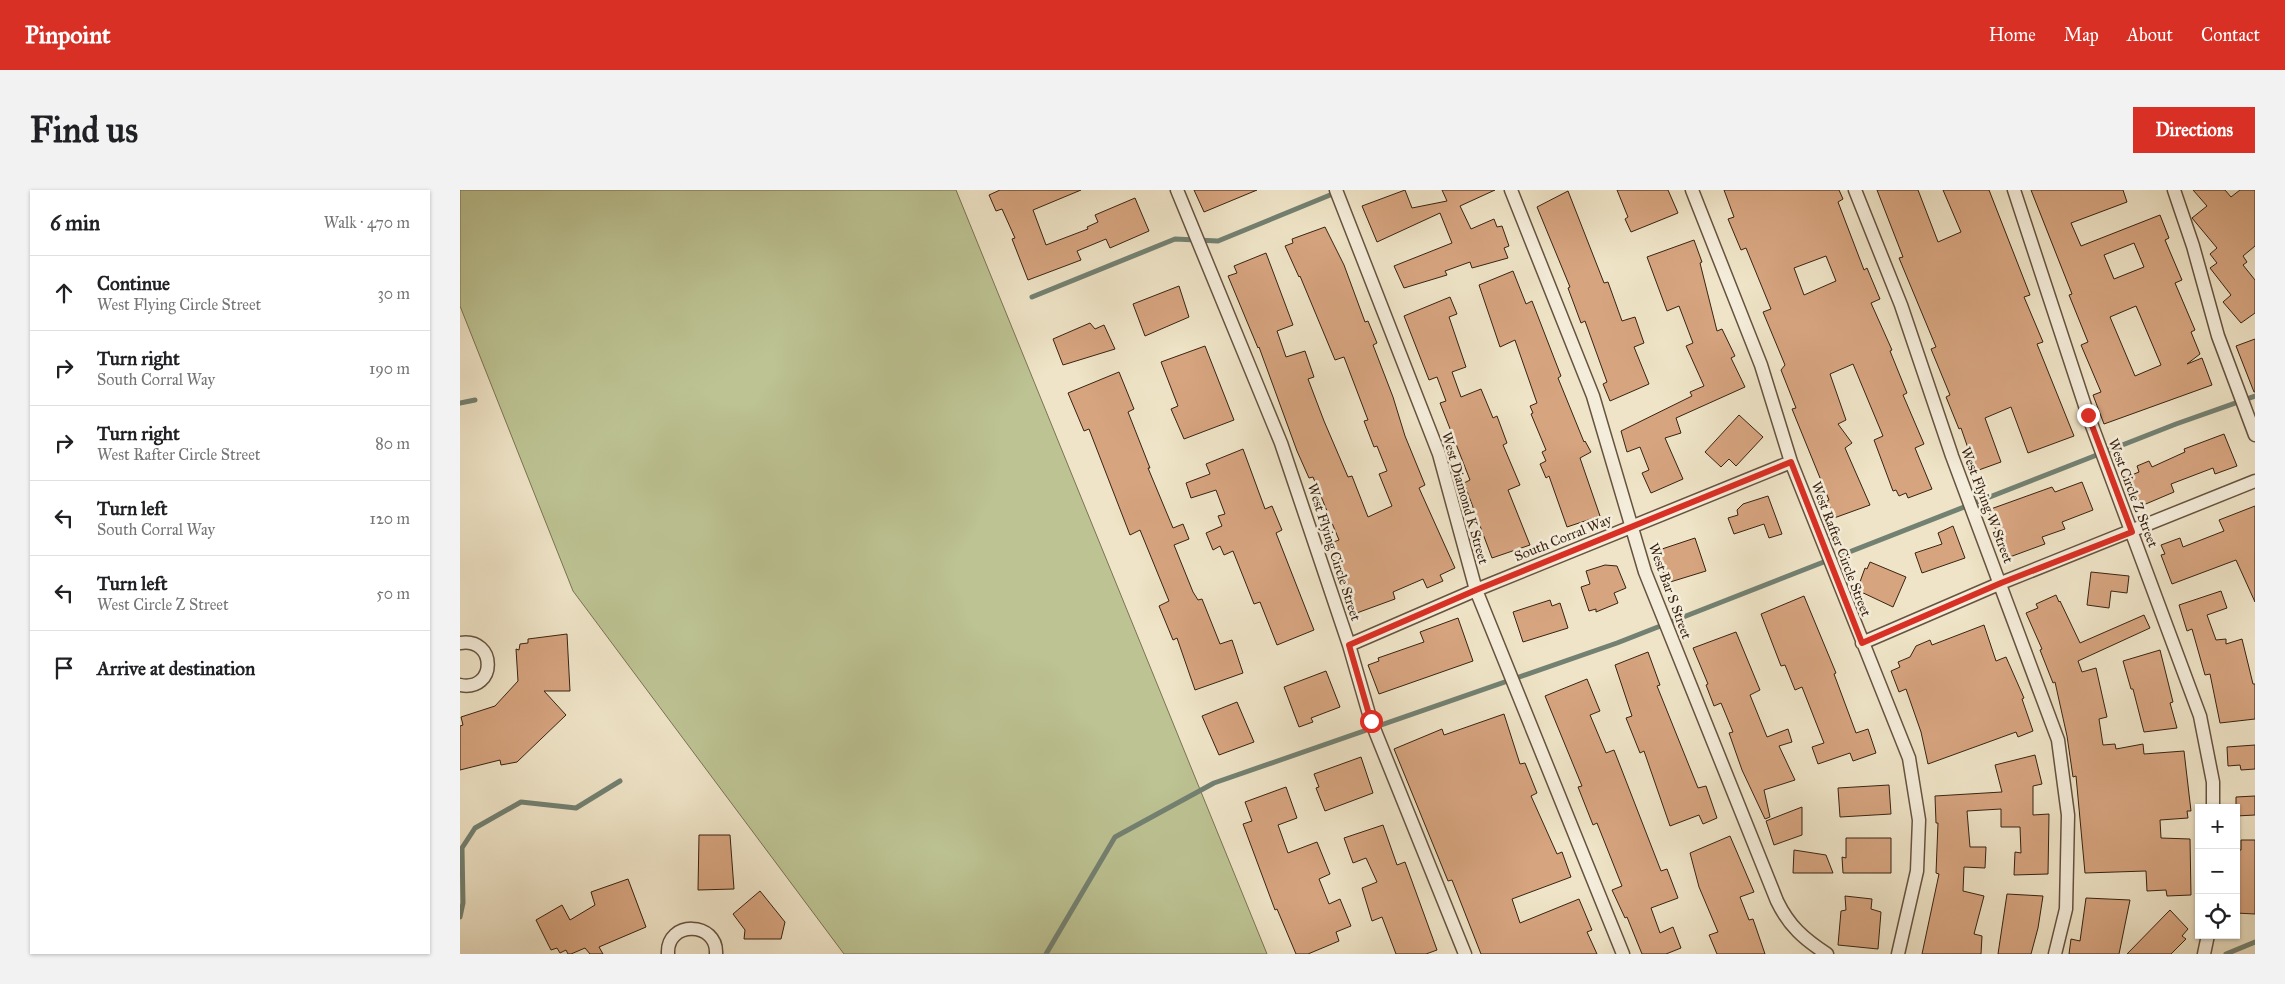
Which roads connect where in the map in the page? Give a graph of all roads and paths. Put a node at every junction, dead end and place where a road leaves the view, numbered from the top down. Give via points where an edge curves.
1 (1177, 190) edge
2 (1336, 190) edge
3 (1511, 190) edge
4 (1692, 190) edge
5 (1856, 190) edge
6 (2014, 190) edge
7 (2174, 190) edge
8 (2255, 435) edge
9 (1791, 462) junction
10 (2255, 481) edge
11 (1632, 526) junction
12 (2132, 532) junction
13 (2001, 583) junction
14 (1476, 590) junction
15 (460, 643) edge
16 (1862, 643) junction
17 (1349, 645) junction
18 (460, 685) edge
19 (2213, 804) edge
20 (2207, 939) edge
21 (668, 954) edge
22 (716, 954) edge
23 (1465, 954) edge
24 (1623, 954) edge
25 (1827, 954) edge
26 (1898, 954) edge
27 (2055, 954) edge
28 (2204, 954) edge

1 - 17 street, West Flying Circle Street via 1282,443
2 - 14 street, West Diamond K Street via 1439,454
3 - 11 street, West Bar S Street via 1593,396
4 - 9 street, West Rafter Circle Street via 1760,365
5 - 13 street, West Flying W Street
6 - 12 street, West Circle Z Street via 2088,415
7 - 8 street via 2218,336
9 - 11 street, South Corral Way
9 - 16 street, West Rafter Circle Street
10 - 12 street
11 - 14 street, South Corral Way
11 - 25 street, West Bar S Street via 1644,572 1777,901 1786,919 1807,941
12 - 13 street
12 - 19 street, West Circle Z Street via 2200,716 2213,782
13 - 16 street
13 - 27 street, West Flying W Street via 2058,740 2068,814 2066,908
14 - 17 street, South Corral Way
14 - 24 street, West Diamond K Street
15 - 18 street via 474,643 480,647 485,653 488,668 486,675 475,684
16 - 26 street, West Rafter Circle Street via 1909,758 1919,820 1916,871
17 - 23 street, West Flying Circle Street via 1371,721
20 - 28 street
21 - 22 street via 673,936 695,928 710,936

